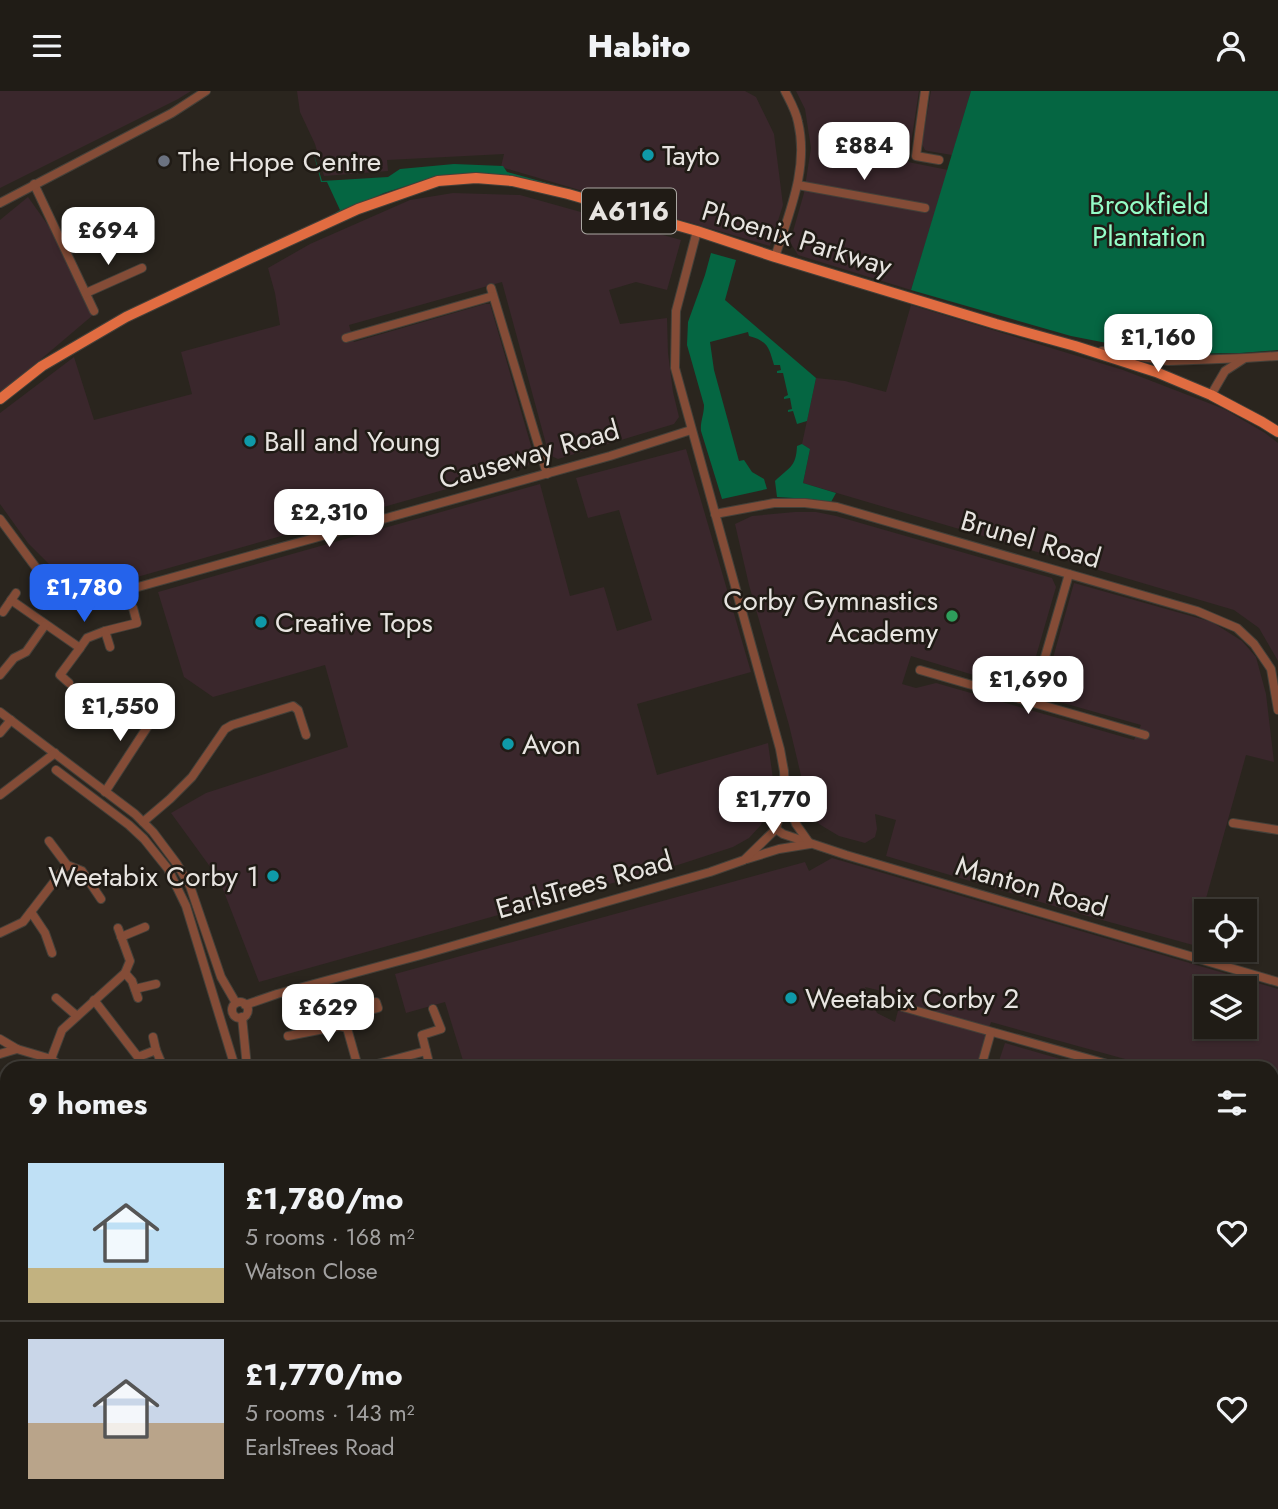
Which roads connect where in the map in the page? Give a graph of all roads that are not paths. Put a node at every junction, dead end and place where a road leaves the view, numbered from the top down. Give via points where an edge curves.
1 (206, 91) edge
2 (785, 91) edge
3 (925, 91) edge
4 (939, 160) dead end
5 (34, 184) junction
6 (798, 185) junction
7 (0, 203) edge
8 (925, 208) dead end
9 (698, 231) junction
10 (775, 257) junction
11 (142, 268) dead end
12 (86, 293) junction
13 (94, 311) dead end
14 (346, 338) dead end
15 (1075, 346) junction
16 (1278, 356) edge
17 (1245, 358) junction
18 (1211, 395) junction
19 (0, 399) edge
20 (691, 430) junction
21 (1278, 432) edge
22 (547, 474) junction
23 (715, 514) junction
24 (0, 519) edge
25 (1069, 574) junction
26 (133, 608) dead end
27 (3, 612) dead end
28 (45, 625) junction
29 (105, 631) junction
30 (110, 647) dead end
31 (80, 649) junction
32 (920, 670) dead end
33 (0, 675) edge
34 (69, 683) dead end
35 (1032, 702) junction
36 (159, 709) dead end
37 (1278, 710) edge
38 (0, 712) edge
39 (11, 720) junction
40 (0, 733) edge
41 (306, 735) dead end
42 (1145, 735) dead end
43 (55, 753) junction
44 (56, 770) dead end
45 (105, 792) junction
46 (785, 793) junction
47 (0, 795) edge
48 (143, 823) junction
49 (1233, 823) dead end
50 (776, 829) junction
51 (1278, 830) edge
52 (49, 841) dead end
53 (810, 844) junction
54 (744, 860) junction
55 (67, 865) junction
56 (100, 894) dead end
57 (32, 912) junction
58 (145, 927) dead end
59 (54, 929) dead end
60 (0, 932) edge
61 (45, 933) junction
62 (52, 953) dead end
63 (125, 973) junction
64 (1278, 982) edge
65 (156, 984) dead end
66 (56, 997) dead end
67 (93, 1000) junction
68 (241, 1004) junction
69 (904, 1007) dead end
70 (377, 1009) dead end
71 (433, 1009) dead end
72 (77, 1016) junction
73 (347, 1028) junction
74 (991, 1033) junction
75 (288, 1036) dead end
76 (153, 1037) dead end
77 (0, 1039) edge
78 (17, 1049) junction
79 (156, 1050) junction
80 (426, 1051) junction
81 (0, 1054) edge
82 (51, 1059) junction
83 (54, 1061) edge
84 (161, 1061) edge
85 (232, 1061) edge
86 (246, 1061) edge
87 (356, 1061) edge
88 (388, 1061) edge
89 (428, 1061) edge
90 (983, 1061) edge
91 (1096, 1061) edge

1 - 5 street via 172,114
2 - 6 street via 798,120 802,149
3 - 4 street via 916,156
5 - 7 street
5 - 12 street
6 - 8 street
6 - 10 street
9 - 10 main road, Phoenix Parkway / A6116
9 - 19 main road, Phoenix Parkway / A6116 via 512,181 438,181 358,209 126,317 42,366
9 - 20 street via 676,311 675,368
10 - 15 main road, Phoenix Parkway / A6116
11 - 12 street
12 - 13 street
14 - 22 street via 492,292
15 - 17 street via 1168,361
15 - 18 main road, Phoenix Parkway / A6116
16 - 17 street
17 - 18 street via 1225,370
18 - 21 main road, Phoenix Parkway / A6116
20 - 22 street, Causeway Road
20 - 23 street
22 - 24 street, Causeway Road via 120,591 76,593 40,573
23 - 25 street, Brunel Road via 774,503 837,507
23 - 46 street via 780,749
25 - 35 street
25 - 37 street, Brunel Road via 1197,611 1237,628 1271,669
26 - 29 street via 137,623
27 - 28 street via 14,597
28 - 31 street
28 - 33 street via 26,652
29 - 30 street
29 - 31 street via 87,638
31 - 34 street via 60,675
32 - 35 street
35 - 42 street
36 - 45 street
38 - 39 street
39 - 40 street
39 - 43 street
41 - 48 street via 293,706 232,725 192,777
43 - 45 street
43 - 47 street
44 - 85 street via 129,825 168,869 187,906
45 - 48 street
46 - 50 street
46 - 53 street via 796,824
48 - 68 street via 190,886 221,977
49 - 51 street
50 - 53 street, Manton Road
50 - 54 street, EarlsTrees Road
52 - 55 street
53 - 54 street
53 - 64 street, Manton Road
54 - 68 street, EarlsTrees Road
55 - 56 street via 82,871
55 - 57 street
57 - 60 street via 23,922
57 - 61 street
58 - 63 street via 119,932 130,961
59 - 61 street
61 - 62 street
63 - 65 street via 136,994
63 - 67 street
66 - 72 street
67 - 72 street
67 - 79 street via 138,1056
68 - 86 street via 247,1012 242,1017
69 - 74 street
70 - 73 street via 367,1011
71 - 80 street via 441,1029 422,1035
72 - 82 street via 62,1030
73 - 75 street
73 - 87 street
74 - 90 street
74 - 91 street
76 - 79 street
77 - 78 street
78 - 81 street
78 - 82 street
79 - 84 street
80 - 88 street
80 - 89 street
82 - 83 street

